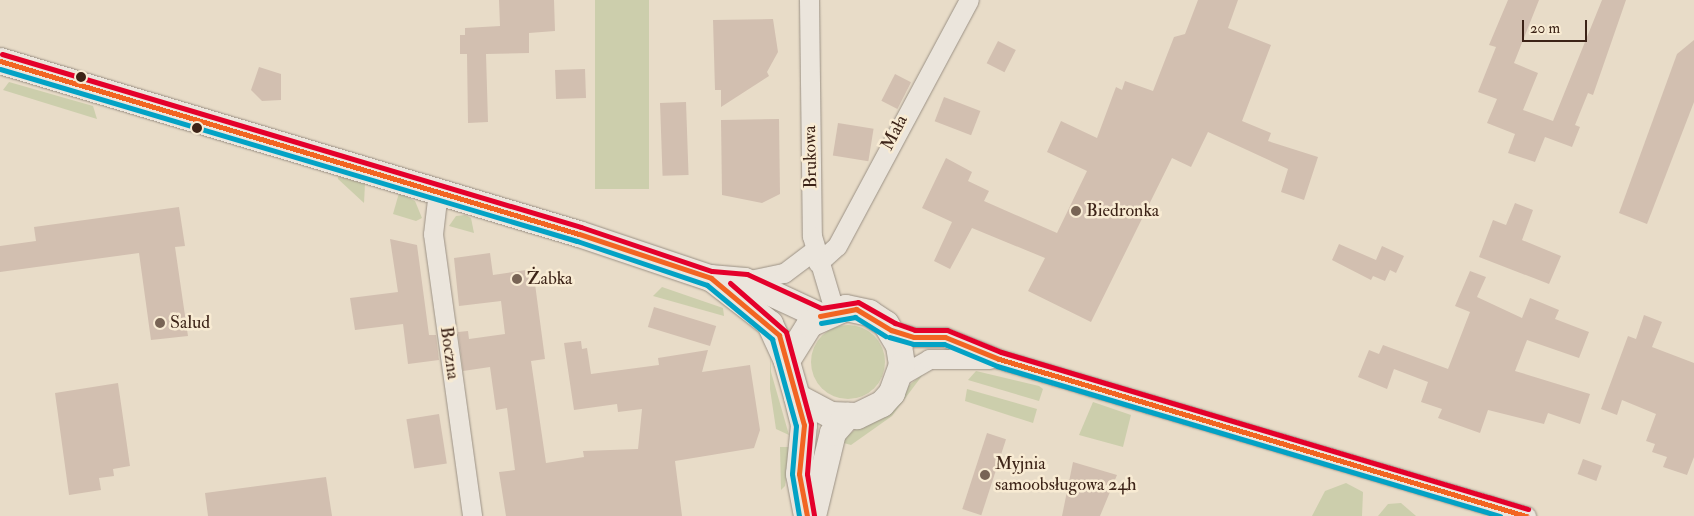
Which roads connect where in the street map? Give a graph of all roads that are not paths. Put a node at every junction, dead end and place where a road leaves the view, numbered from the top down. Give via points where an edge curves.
1 (809, 0) edge
2 (969, 0) edge
3 (0, 61) edge
4 (438, 191) junction
5 (816, 256) junction
6 (711, 278) junction
7 (744, 281) junction
8 (827, 313) junction
9 (891, 330) junction
10 (999, 360) junction
11 (787, 361) junction
12 (900, 376) junction
13 (797, 397) junction
14 (848, 416) junction
15 (472, 516) edge
16 (807, 516) edge
17 (813, 516) edge
18 (1526, 516) edge

1 - 5 street, Brukowa
2 - 5 street, Mała via 837,246
3 - 4 street
4 - 6 street
4 - 15 street, Boczna via 433,234
5 - 7 street, Mała via 790,271
5 - 8 street, Brukowa
6 - 7 street
6 - 11 street via 770,324
7 - 8 street
8 - 9 street via 868,313
8 - 11 street via 797,340
9 - 10 street via 914,337 946,337
9 - 12 street via 900,346
10 - 12 street via 929,359
10 - 18 street
11 - 13 street
12 - 14 street via 882,404
13 - 14 street via 814,410
13 - 16 street via 804,425 799,474
14 - 17 street via 833,433

